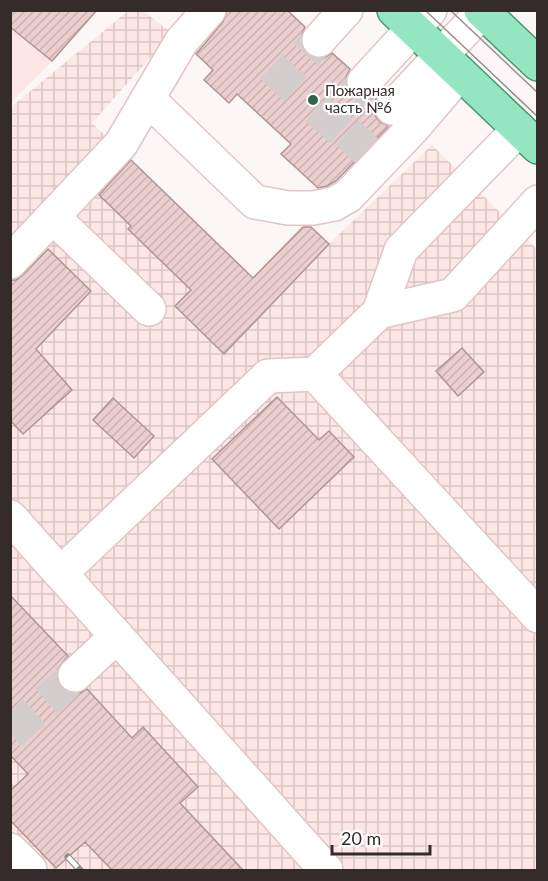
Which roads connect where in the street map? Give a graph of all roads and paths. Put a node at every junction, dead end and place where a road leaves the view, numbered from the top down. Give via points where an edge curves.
1 (209, 10) edge
2 (346, 10) edge
3 (474, 11) edge
4 (317, 27) tunnel mouth
5 (422, 31) edge
6 (537, 64) edge
7 (148, 99) junction
8 (528, 138) edge
9 (537, 202) edge
10 (53, 217) junction
11 (10, 262) edge
12 (149, 309) dead end
13 (379, 312) junction
14 (315, 374) junction
15 (10, 517) edge
16 (61, 573) junction
17 (537, 616) edge
18 (117, 636) junction
19 (75, 675) tunnel mouth
20 (10, 850) edge
21 (30, 870) edge
22 (326, 870) edge

1 - 7 lane via 181,42
2 - 4 lane
3 - 5 lane
3 - 6 main road
5 - 5 lane via 372,89
5 - 7 lane via 413,128 348,196 334,204 288,208 255,202
5 - 8 main road
7 - 10 lane via 121,144
8 - 13 lane via 468,182 401,250
9 - 13 lane via 453,295
10 - 11 lane
10 - 12 lane
13 - 14 lane
14 - 16 lane via 268,376
14 - 17 lane
15 - 16 lane
16 - 18 lane
18 - 19 lane
18 - 22 lane
20 - 21 lane

